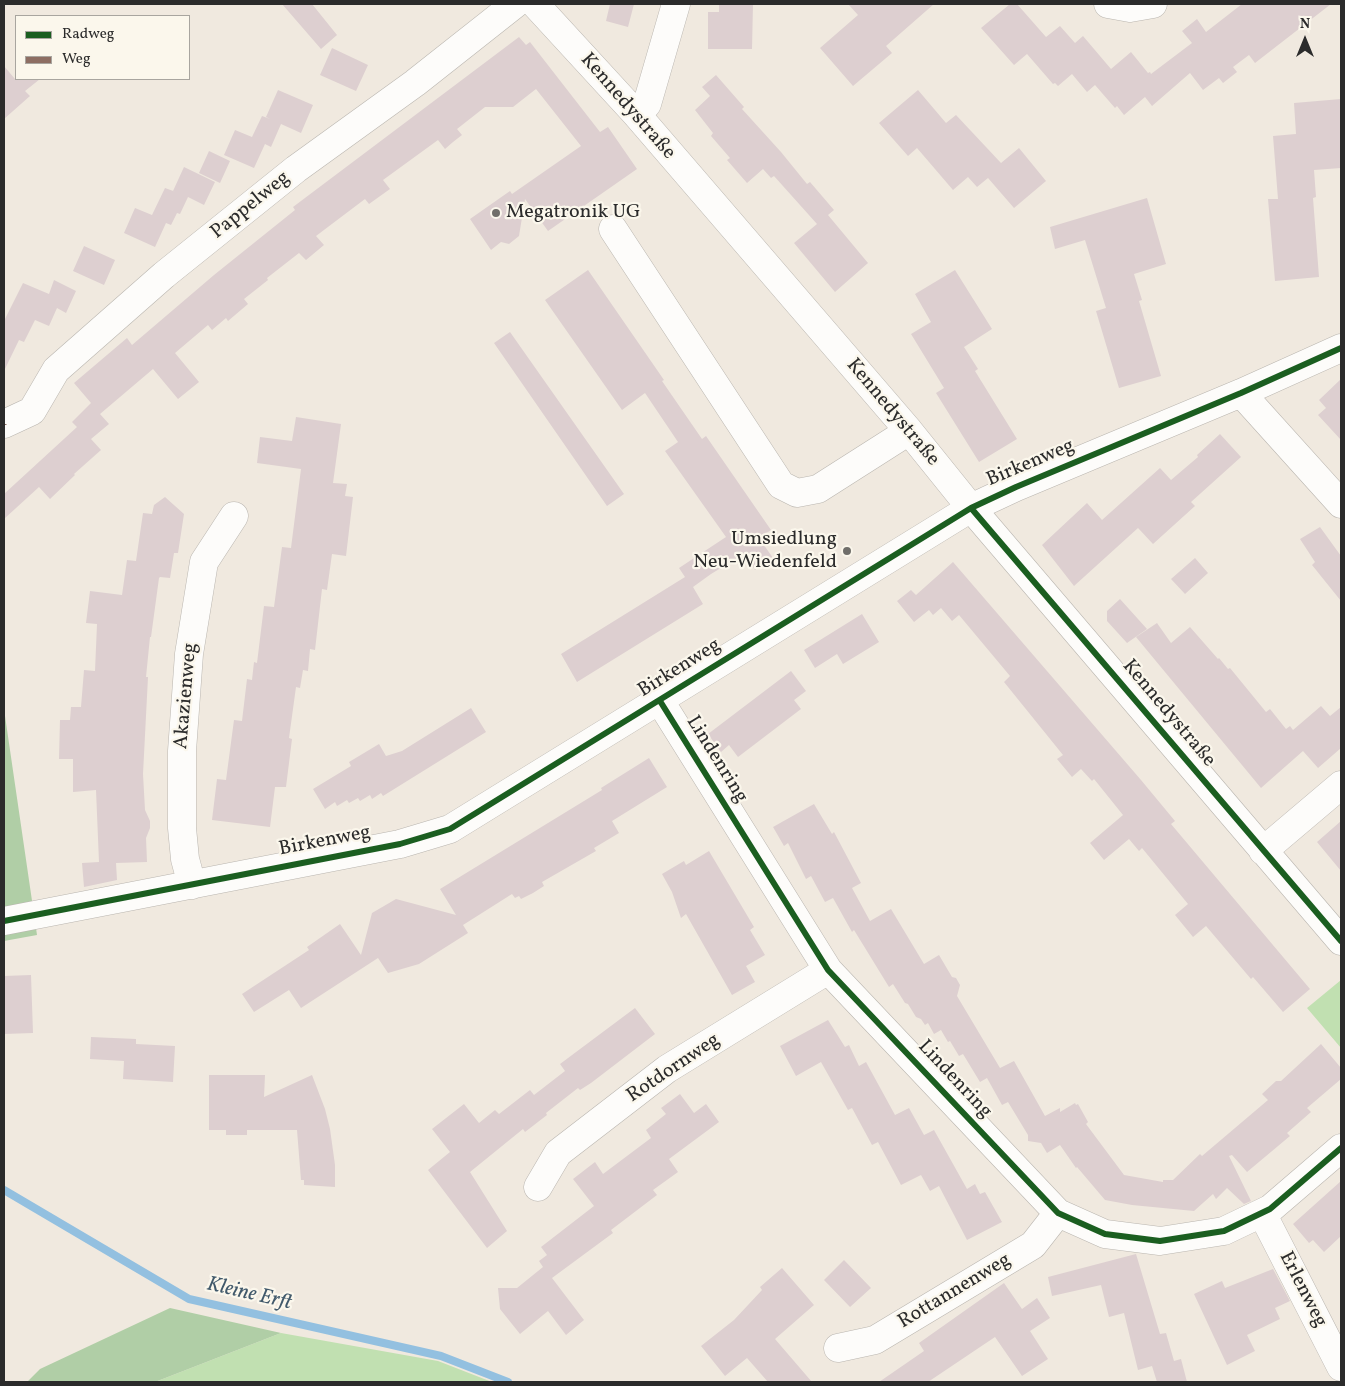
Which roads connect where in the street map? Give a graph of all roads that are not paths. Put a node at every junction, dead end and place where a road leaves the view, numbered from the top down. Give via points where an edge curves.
1 (515, 4) edge
2 (535, 4) edge
3 (676, 4) edge
4 (1108, 4) edge
5 (1153, 4) edge
6 (637, 115) junction
7 (613, 229) dead end
8 (1341, 348) edge
9 (1241, 393) junction
10 (4, 424) edge
11 (909, 432) junction
12 (1341, 504) edge
13 (971, 508) junction
14 (234, 516) dead end
15 (660, 701) junction
16 (1341, 785) edge
17 (1263, 851) junction
18 (192, 885) junction
19 (4, 921) edge
20 (1341, 941) edge
21 (828, 970) junction
22 (1341, 1148) edge
23 (538, 1187) dead end
24 (1058, 1213) junction
25 (1262, 1213) junction
26 (838, 1348) dead end
27 (1341, 1367) edge

1 - 10 street, Pappelweg via 164,275 56,370 32,410
2 - 6 street, Kennedystraße
3 - 6 street via 647,104
4 - 5 street via 1130,8
6 - 11 street, Kennedystraße
7 - 11 street via 781,485 797,493 818,489
8 - 9 street, Birkenweg
9 - 12 street
9 - 13 street, Birkenweg
11 - 13 street, Kennedystraße
13 - 15 street, Birkenweg
13 - 17 street, Kennedystraße
14 - 18 street, Akazienweg via 204,562 188,654 182,751 182,828
15 - 18 street, Birkenweg via 450,829 400,844
15 - 21 street, Lindenring
16 - 17 street
17 - 20 street, Kennedystraße
18 - 19 street, Birkenweg
21 - 23 street, Rotdornweg via 667,1069 558,1153
21 - 24 street, Lindenring
22 - 25 street, Lindenring
24 - 25 street, Lindenring via 1105,1234 1160,1241 1224,1231
24 - 26 street, Rottannenweg via 1033,1245 875,1340
25 - 27 street, Erlenweg

